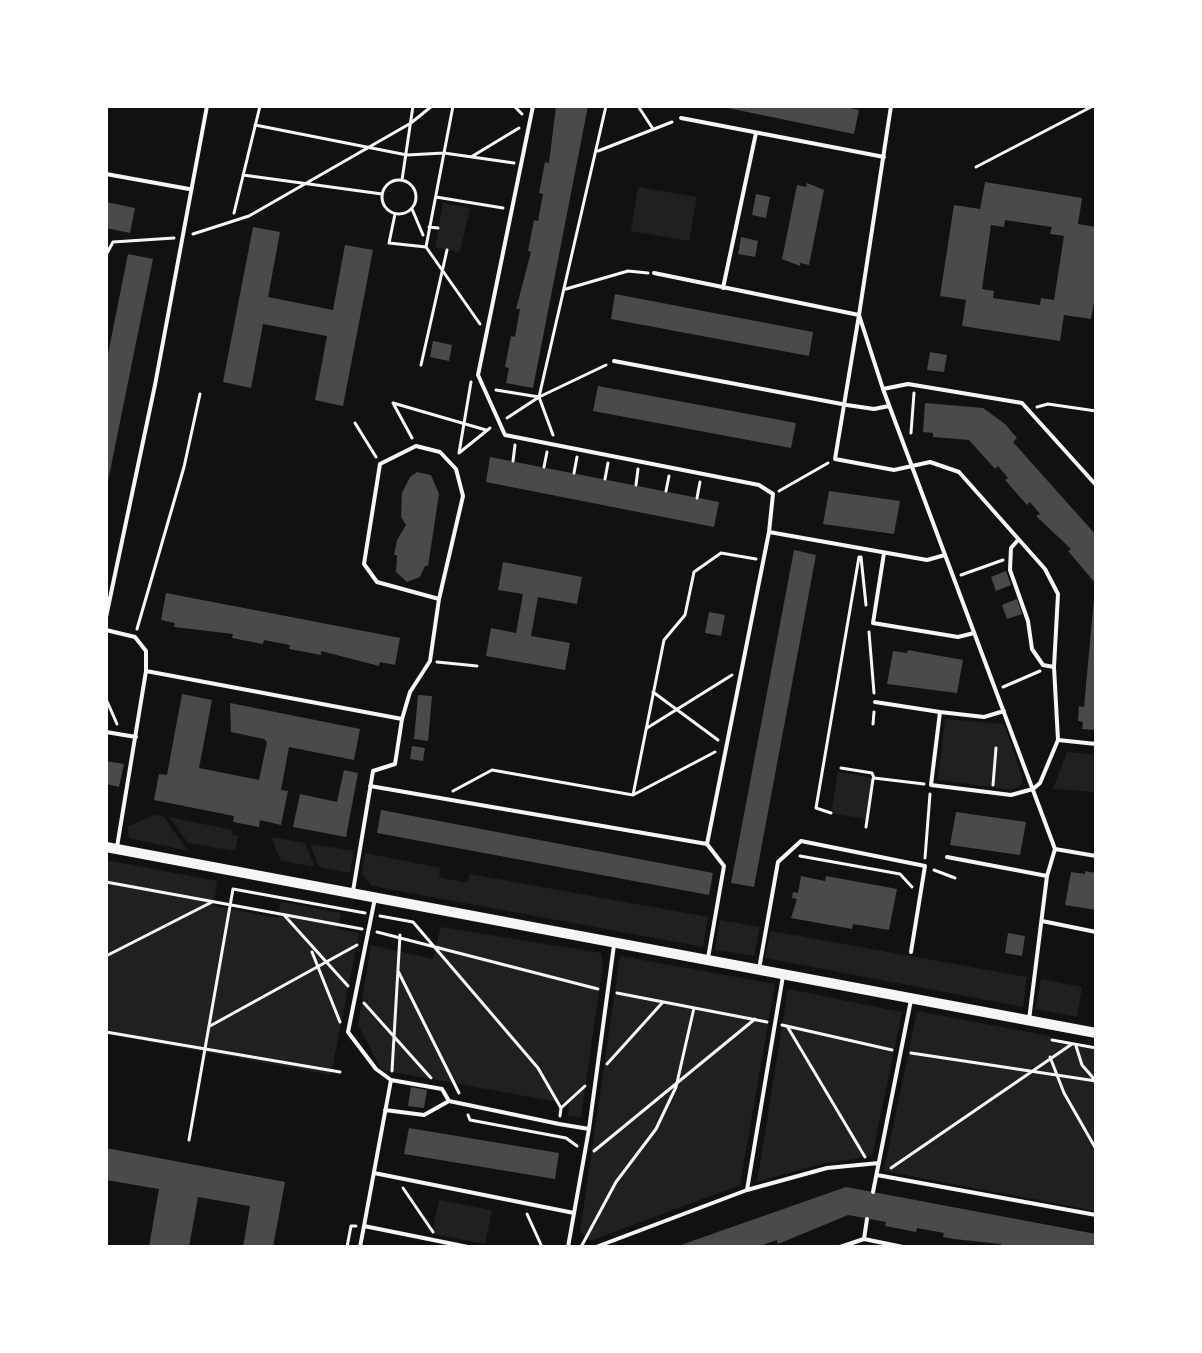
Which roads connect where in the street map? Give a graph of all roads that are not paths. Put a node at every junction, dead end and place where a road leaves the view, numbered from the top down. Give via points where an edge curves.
1 (207, 106) edge
2 (533, 106) edge
3 (891, 106) edge
4 (681, 118) road end
5 (756, 133) junction
6 (884, 157) junction
7 (106, 174) edge
8 (189, 189) junction
9 (654, 273) road end
10 (723, 288) junction
11 (859, 315) junction
12 (614, 361) road end
13 (883, 389) junction
14 (847, 405) junction
15 (889, 406) junction
16 (912, 466) junction
17 (1096, 485) edge
18 (769, 532) junction
19 (1018, 540) junction
20 (884, 553) junction
21 (945, 555) junction
22 (439, 599) junction
23 (106, 617) edge
24 (106, 630) edge
25 (975, 633) junction
26 (1054, 667) junction
27 (146, 671) junction
28 (875, 702) road end
29 (1004, 711) junction
30 (940, 712) junction
31 (402, 719) junction
32 (106, 732) edge
33 (136, 737) junction
34 (1058, 740) junction
35 (1096, 744) edge
36 (370, 786) junction
37 (1033, 789) junction
38 (707, 844) junction
39 (111, 848) edge
40 (1055, 849) junction
41 (1096, 856) edge
42 (947, 857) dead end
43 (1047, 876) junction
44 (352, 893) junction
45 (375, 897) junction
46 (1042, 921) junction
47 (1096, 932) edge
48 (614, 942) junction
49 (911, 952) dead end
50 (707, 960) junction
51 (759, 969) junction
52 (783, 974) junction
53 (912, 998) junction
54 (1029, 1020) junction
55 (1096, 1033) edge
56 (391, 1080) junction
57 (449, 1101) junction
58 (385, 1110) junction
59 (589, 1129) junction
60 (879, 1163) junction
61 (374, 1173) junction
62 (877, 1175) junction
63 (747, 1190) junction
64 (873, 1192) dead end
65 (574, 1213) junction
66 (1096, 1215) edge
67 (867, 1219) dead end
68 (364, 1226) junction
69 (864, 1239) junction
70 (360, 1247) edge
71 (468, 1247) edge
72 (568, 1247) edge
73 (596, 1247) edge
74 (840, 1247) edge
75 (903, 1247) edge

1 - 8 lane
2 - 18 lane via 478,375 505,435 759,485 773,494
3 - 6 lane
4 - 5 lane
5 - 6 lane
5 - 10 lane
6 - 11 lane
7 - 8 lane
8 - 23 lane
9 - 10 lane
10 - 11 lane
11 - 13 lane
11 - 14 lane
12 - 14 lane
13 - 15 lane
13 - 17 lane via 915,385 1012,400 1029,409
14 - 15 lane
14 - 16 lane via 835,459 894,470
15 - 16 lane
16 - 19 lane via 930,462 959,472
16 - 21 lane
18 - 20 lane
18 - 38 lane
19 - 26 lane via 1053,579 1058,594
19 - 26 lane via 1011,548 1010,570 1032,649 1043,665
20 - 21 lane via 927,560
20 - 25 lane via 873,623 958,637
21 - 25 lane
22 - 22 lane via 377,582 364,564 380,464 416,446 440,452 456,469 463,496
22 - 31 lane via 430,661 410,692
24 - 27 lane via 135,637 146,651
25 - 29 lane
26 - 34 lane
27 - 31 lane
27 - 33 lane
28 - 30 lane
29 - 30 lane via 984,717
29 - 37 lane
30 - 37 lane via 931,785 1011,795
31 - 36 lane via 395,764 373,771
32 - 33 lane
33 - 39 lane
34 - 35 lane
34 - 37 lane via 1046,773
36 - 38 lane
36 - 44 lane
37 - 40 lane
38 - 50 lane via 724,866
39 - 44 street
40 - 41 lane
40 - 43 lane
42 - 43 lane
43 - 46 lane
44 - 45 street
45 - 48 street
45 - 56 lane via 348,1032
46 - 47 lane
46 - 54 lane
48 - 50 street
48 - 59 lane
49 - 51 lane via 925,866 801,841 778,862
50 - 51 street
51 - 52 street
52 - 53 street
52 - 63 lane
53 - 54 street
53 - 60 lane
54 - 55 street
56 - 57 lane via 442,1089
56 - 58 lane
57 - 58 lane via 432,1114
57 - 59 lane
58 - 61 lane
59 - 65 lane
60 - 62 lane
60 - 63 lane via 827,1168
61 - 65 lane
61 - 68 lane
62 - 64 lane
62 - 66 lane
63 - 73 lane
65 - 72 lane
67 - 69 lane
68 - 70 lane
68 - 71 lane
69 - 74 lane
69 - 75 lane

